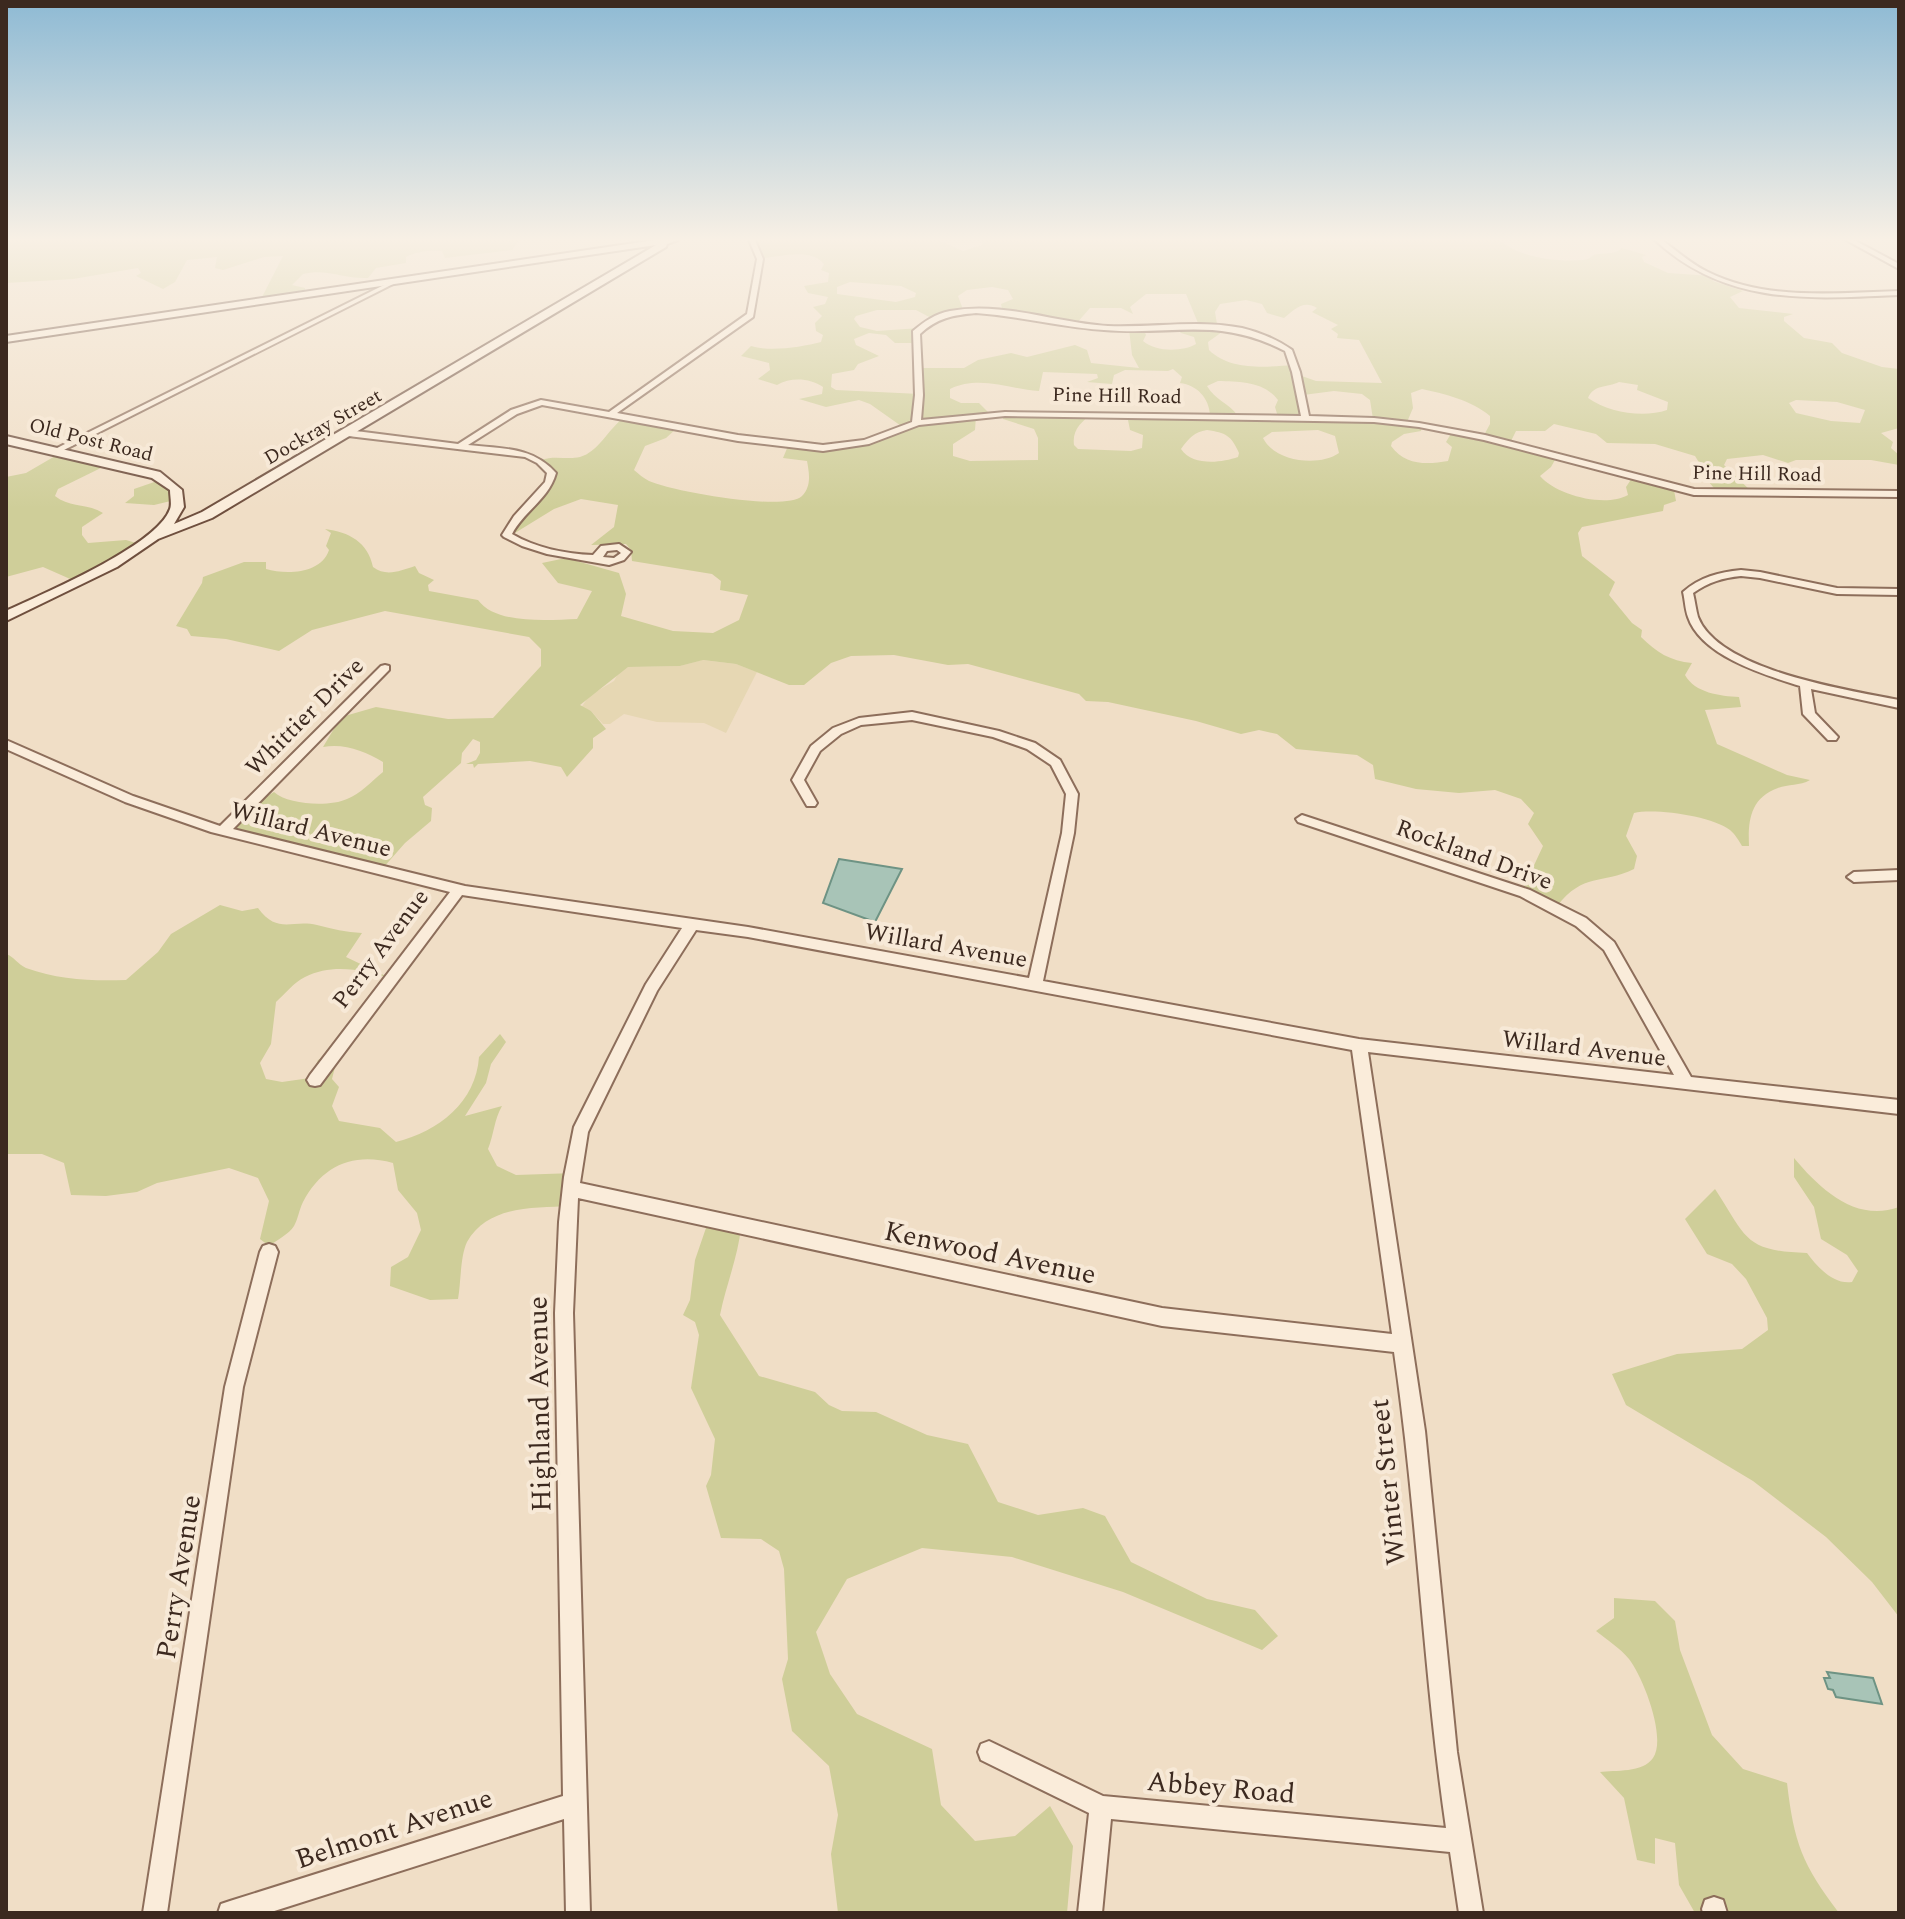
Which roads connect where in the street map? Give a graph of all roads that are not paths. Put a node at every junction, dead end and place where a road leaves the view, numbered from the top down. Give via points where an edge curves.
1 (70, 330) edge
2 (299, 330) edge
3 (523, 330) edge
4 (730, 330) edge
5 (919, 330) edge
6 (1238, 330) edge
7 (6, 339) edge
8 (611, 414) junction
9 (1305, 418) junction
10 (916, 424) junction
11 (348, 433) junction
12 (6, 440) edge
13 (459, 447) junction
14 (55, 451) junction
15 (1899, 494) edge
16 (158, 535) junction
17 (598, 558) dead end
18 (1899, 592) edge
19 (6, 617) edge
20 (385, 668) dead end
21 (1805, 682) junction
22 (1899, 704) edge
23 (1832, 737) dead end
24 (6, 744) edge
25 (811, 803) dead end
26 (1302, 819) dead end
27 (223, 831) junction
28 (1899, 875) edge
29 (1854, 877) dead end
30 (460, 889) junction
31 (692, 924) junction
32 (1035, 984) junction
33 (1359, 1045) junction
34 (315, 1080) dead end
35 (1687, 1084) junction
36 (1899, 1107) edge
37 (572, 1189) junction
38 (269, 1252) dead end
39 (1401, 1344) junction
40 (989, 1752) dead end
41 (577, 1803) junction
42 (1101, 1807) junction
43 (1459, 1841) junction
44 (155, 1913) edge
45 (230, 1913) edge
46 (578, 1913) edge
47 (1090, 1913) edge
48 (1471, 1913) edge

1 - 7 street
2 - 14 street
3 - 11 street, Dockray Street
4 - 8 street
5 - 10 street
6 - 9 street via 1288,350
8 - 10 street, Pine Hill Road via 823,448 866,442
8 - 13 street, Pine Hill Road via 530,404
9 - 10 street, Pine Hill Road via 1032,413
9 - 15 street, Pine Hill Road via 1419,425 1694,492
11 - 13 street
11 - 16 street, Dockray Street via 207,515
12 - 14 street, Old Post Road
13 - 17 street via 540,461 552,473 551,483 507,535 534,547
14 - 16 street, Old Post Road via 156,475 176,489 178,508
16 - 19 street, Old Post Road
18 - 21 street via 1835,590 1734,572 1698,583 1688,592 1695,622 1724,651 1746,665
20 - 27 street, Whittier Drive
21 - 22 street
21 - 23 street via 1809,714
24 - 27 street, Willard Avenue via 129,799
25 - 32 street via 798,780 815,749 859,722 912,716 995,734 1031,746 1056,763 1072,794
26 - 35 street, Rockland Drive via 1525,893 1581,922 1609,946
27 - 30 street, Willard Avenue
28 - 29 street
30 - 31 street, Willard Avenue
30 - 34 street, Perry Avenue
31 - 32 street, Willard Avenue
31 - 37 street, Highland Avenue via 651,988 580,1132
32 - 33 street, Willard Avenue
33 - 35 street, Willard Avenue
33 - 39 street, Winter Street
35 - 36 street, Willard Avenue
37 - 39 street, Kenwood Avenue via 1162,1317
37 - 41 street, Highland Avenue via 565,1345
38 - 44 street, Perry Avenue via 234,1387
39 - 43 street, Winter Street
40 - 42 street, Abbey Road
41 - 45 street, Belmont Avenue
41 - 46 street, Highland Avenue
42 - 43 street, Abbey Road
42 - 47 street
43 - 48 street, Winter Street

